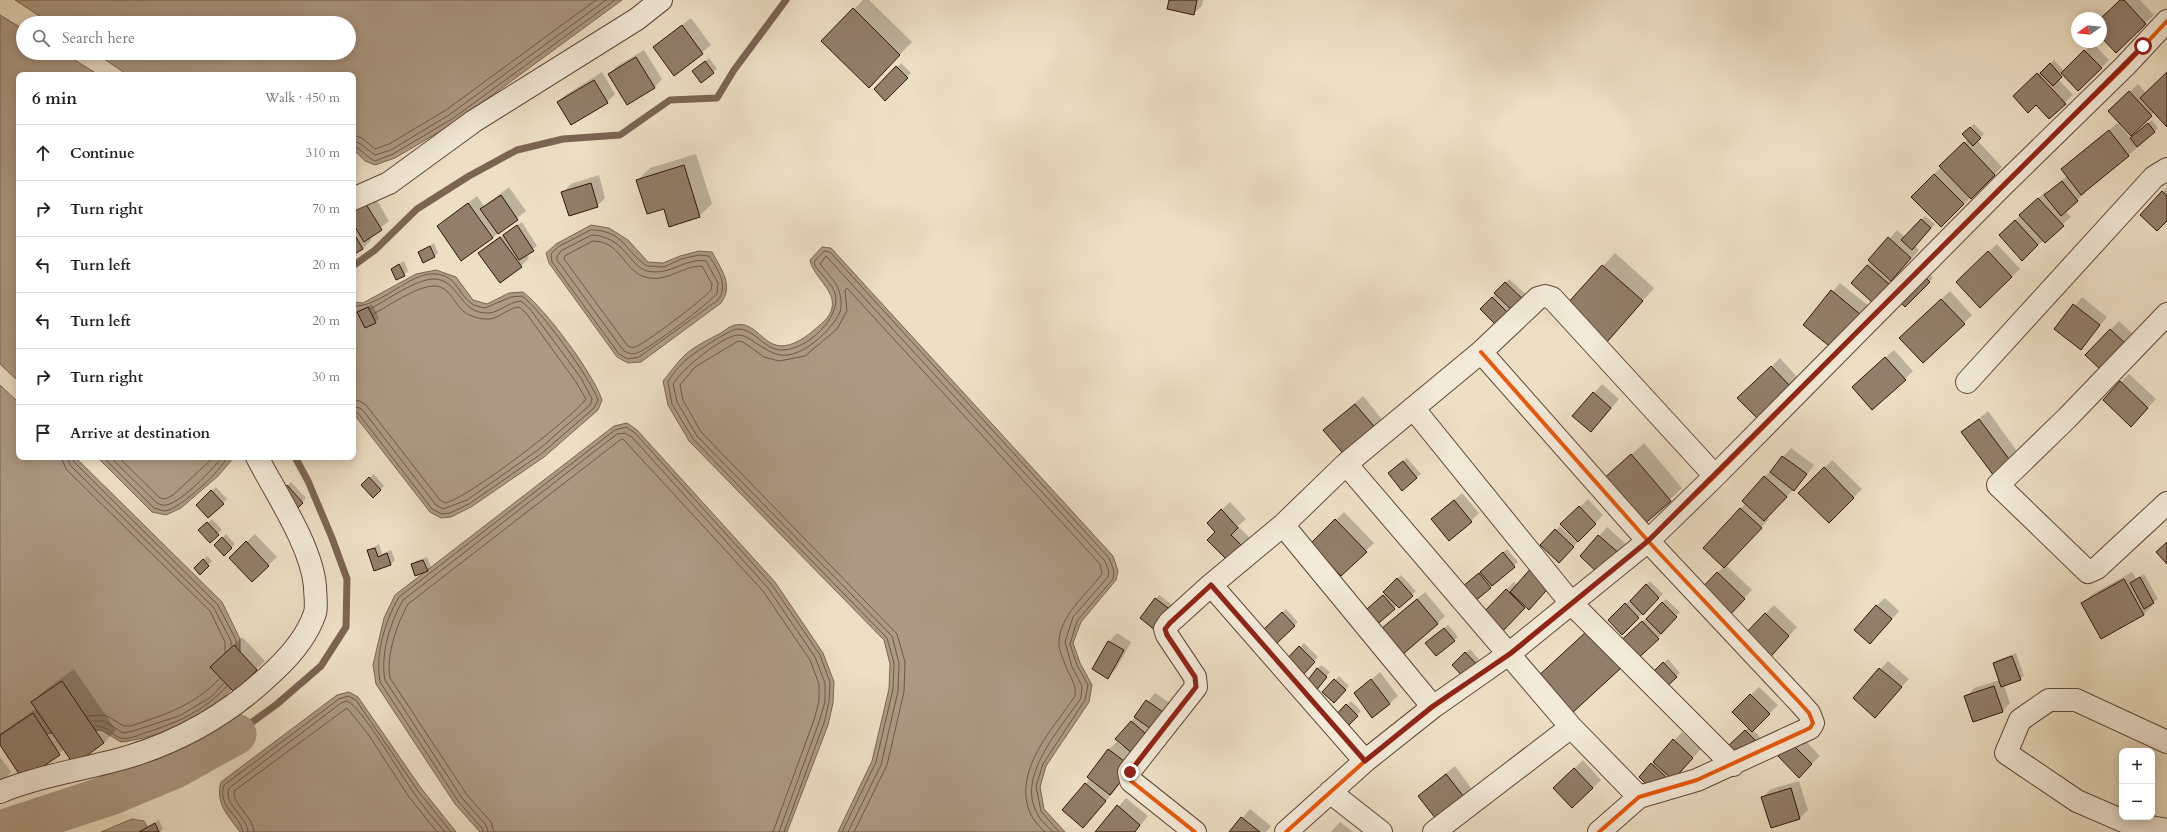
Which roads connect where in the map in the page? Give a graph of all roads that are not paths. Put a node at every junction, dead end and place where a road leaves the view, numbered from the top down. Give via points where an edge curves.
1 (661, 0) edge
2 (2167, 21) edge
3 (2167, 169) edge
4 (356, 198) edge
5 (2167, 314) edge
6 (1481, 352) junction
7 (1967, 382) dead end
8 (1413, 408) junction
9 (259, 460) edge
10 (1346, 464) junction
11 (1715, 476) junction
12 (2167, 503) edge
13 (1283, 525) junction
14 (1648, 541) junction
15 (1211, 585) junction
16 (1572, 603) junction
17 (1510, 654) junction
18 (1433, 706) junction
19 (1572, 728) junction
20 (2167, 742) edge
21 (1365, 761) junction
22 (1733, 765) junction
23 (4, 790) edge
24 (1330, 792) junction
25 (1639, 797) junction
26 (2167, 830) edge
27 (1195, 832) edge
28 (1286, 832) edge
29 (1382, 832) edge
30 (1434, 832) edge
31 (1599, 832) edge

1 - 4 street via 637,19 474,121 389,183
2 - 11 street
3 - 7 street via 2154,177
5 - 12 street via 1998,485 2088,572 2097,568
6 - 8 street
6 - 11 street via 1538,298 1552,298
6 - 14 street
8 - 10 street
8 - 16 street
9 - 23 street via 300,539 309,560 315,585 315,612 303,636 285,661 258,687 198,729 131,756
10 - 13 street
10 - 17 street
11 - 14 street
13 - 15 street
13 - 18 street
14 - 16 street
14 - 22 street via 1800,703 1809,713 1813,723 1810,728
15 - 21 street
15 - 27 street via 1165,629 1195,677 1196,687 1129,776 1131,781
16 - 17 street
16 - 22 street
17 - 18 street
17 - 19 street
18 - 21 street
19 - 25 street
19 - 30 street
20 - 26 street via 2076,700 2049,700 2020,720 2006,753 2077,801 2128,823
21 - 24 street
22 - 25 street via 1698,780
24 - 28 street
24 - 29 street
25 - 31 street

